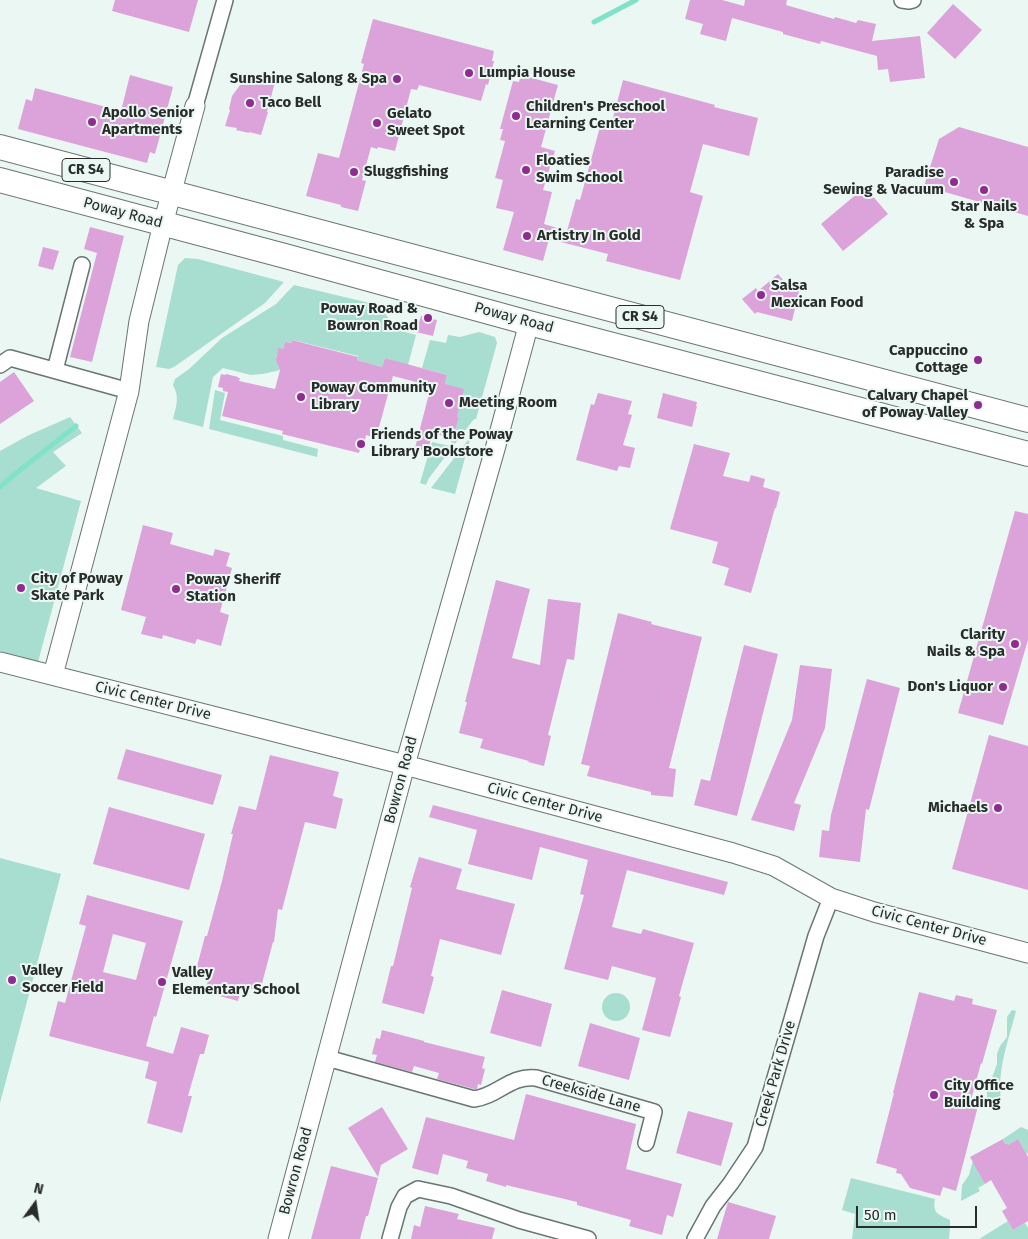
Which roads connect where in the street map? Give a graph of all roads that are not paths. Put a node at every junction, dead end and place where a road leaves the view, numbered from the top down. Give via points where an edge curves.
1 (225, 0) edge
2 (902, 0) edge
3 (913, 0) edge
4 (195, 106) joint
5 (0, 147) edge
6 (0, 180) edge
7 (171, 192) junction
8 (162, 224) junction
9 (392, 251) junction
10 (285, 256) junction
11 (82, 265) dead end
12 (647, 319) junction
13 (529, 323) junction
14 (690, 331) junction
15 (588, 338) junction
16 (0, 365) edge
17 (55, 370) junction
18 (750, 380) junction
19 (903, 387) junction
20 (129, 391) junction
21 (899, 420) junction
22 (1028, 420) edge
23 (1028, 426) edge
24 (1028, 454) edge
25 (0, 662) edge
26 (54, 675) junction
27 (405, 765) junction
28 (831, 898) junction
29 (1028, 953) edge
30 (327, 1058) junction
31 (646, 1142) dead end
32 (278, 1239) edge
33 (390, 1239) edge
34 (588, 1239) edge
35 (695, 1239) edge

1 - 4 street
2 - 3 street
4 - 7 street
5 - 7 main road, CR S4
6 - 8 main road, Poway Road / CR S4
7 - 8 street
7 - 9 main road, CR S4
8 - 10 main road, Poway Road / CR S4
8 - 20 street via 139,321
9 - 10 main road via 389,262 384,266 326,253
9 - 12 main road, CR S4
10 - 13 main road, Poway Road / CR S4
11 - 17 street
12 - 13 main road via 623,324 600,322 538,308 532,312
12 - 14 main road, CR S4
13 - 15 main road, Poway Road / CR S4
13 - 27 street, Bowron Road
14 - 15 main road via 688,339 678,345 633,335
14 - 19 main road, CR S4
15 - 18 main road, Poway Road / CR S4
16 - 17 street via 10,358
17 - 20 street
18 - 19 main road via 769,375 790,376 888,401 902,395
18 - 21 main road, Poway Road / CR S4
19 - 22 main road, CR S4
20 - 26 street
21 - 23 main road via 903,412 915,406 999,428
21 - 24 main road, Poway Road / CR S4
25 - 26 street, Civic Center Drive
26 - 27 street, Civic Center Drive
27 - 28 street, Civic Center Drive via 755,860 774,866
27 - 30 street, Bowron Road
28 - 29 street, Civic Center Drive
28 - 35 street, Creek Park Drive via 816,936 755,1147 713,1206
30 - 31 street, Creekside Lane via 474,1098 484,1097 517,1079 528,1077 660,1108
30 - 32 street, Bowron Road
33 - 34 street via 398,1207 405,1196 418,1189 451,1196 519,1220

